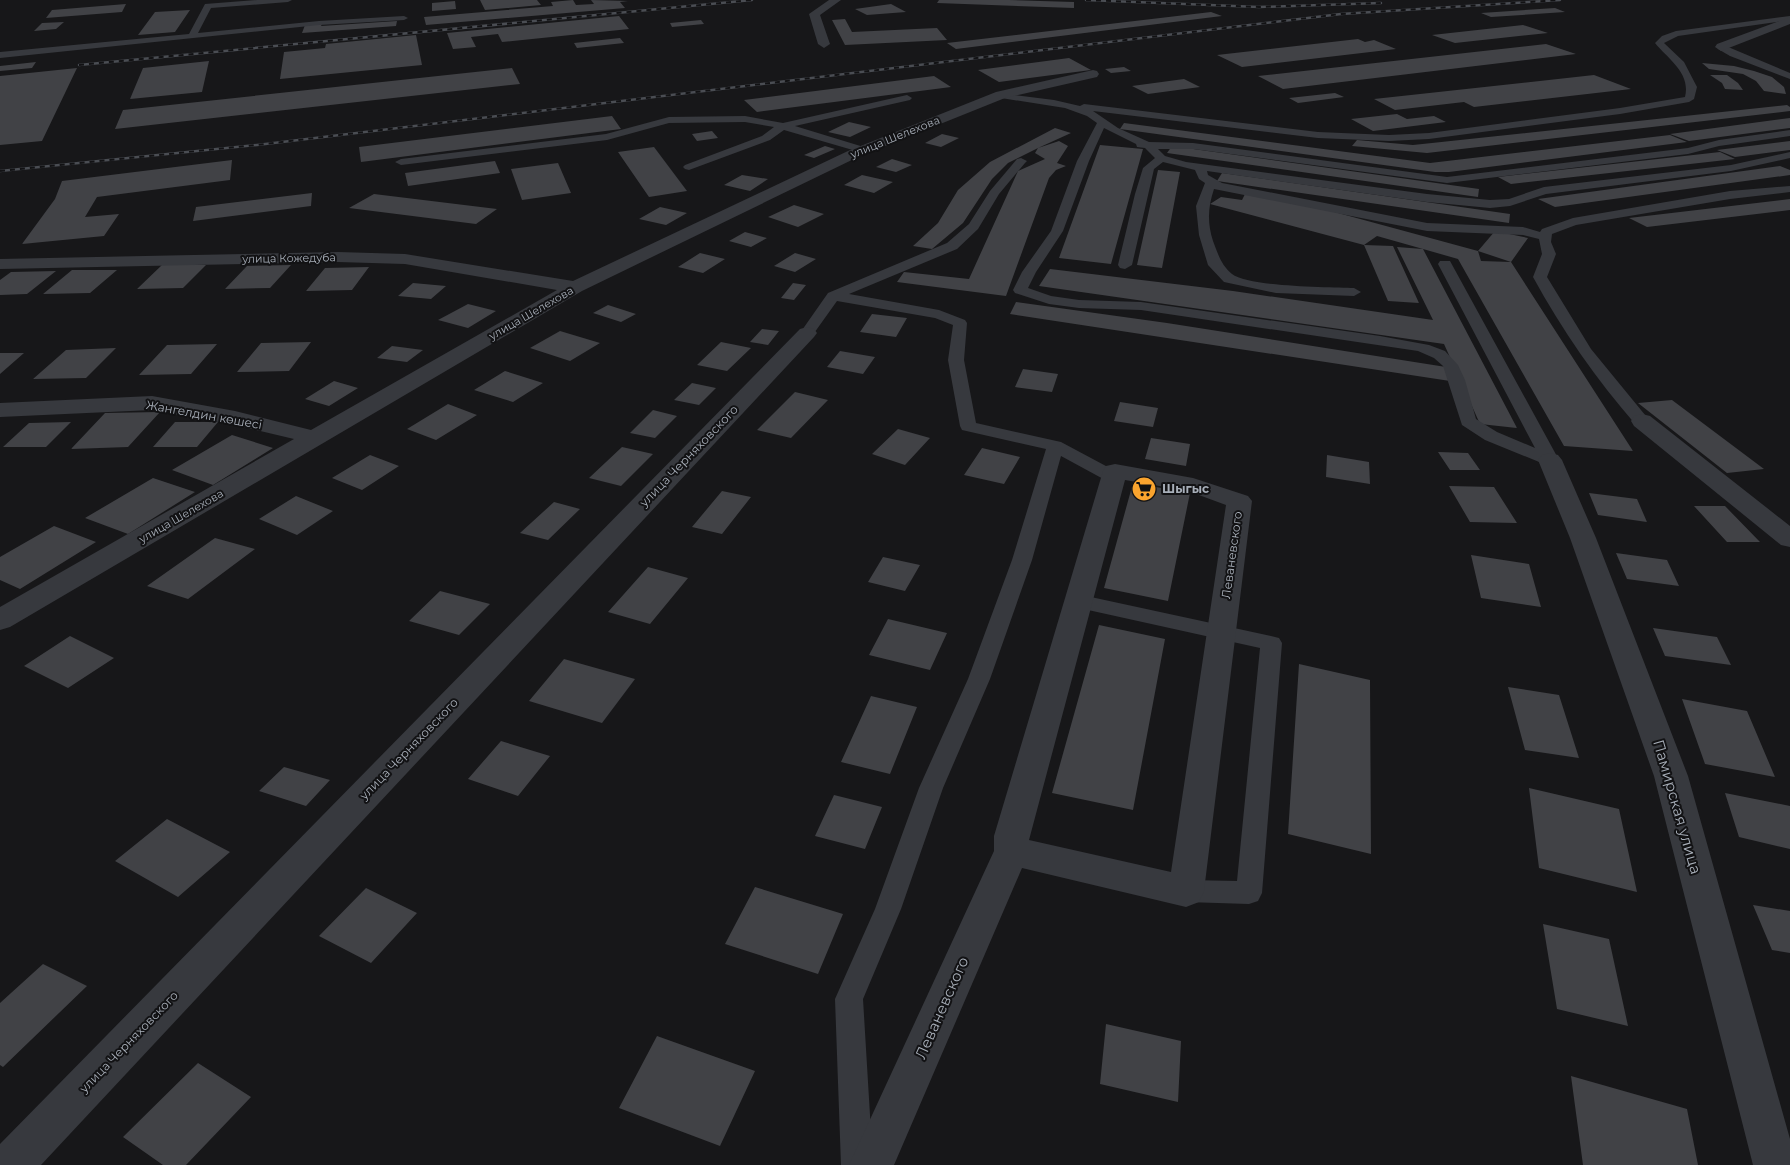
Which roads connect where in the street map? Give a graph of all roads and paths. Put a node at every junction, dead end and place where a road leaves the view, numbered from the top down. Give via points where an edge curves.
1 (288, 0) edge
2 (836, 0) edge
3 (404, 18) dead end
4 (1790, 19) edge
5 (192, 36) junction
6 (824, 44) dead end
7 (1721, 47) joint
8 (0, 55) edge
9 (1093, 74) dead end
10 (1790, 76) edge
11 (1001, 95) junction
12 (907, 98) dead end
13 (1074, 106) junction
14 (1102, 122) junction
15 (782, 126) junction
16 (1790, 133) edge
17 (1101, 145) junction
18 (1149, 146) junction
19 (863, 150) junction
20 (1790, 155) edge
21 (1162, 158) junction
22 (1021, 161) dead end
23 (401, 162) dead end
24 (689, 167) dead end
25 (1200, 167) junction
26 (1211, 182) junction
27 (1790, 189) edge
28 (1546, 237) junction
29 (0, 264) edge
30 (1445, 264) dead end
31 (1125, 265) dead end
32 (575, 287) junction
33 (1354, 292) dead end
34 (833, 296) junction
35 (807, 333) joint
36 (0, 410) edge
37 (1642, 421) joint
38 (317, 438) junction
39 (1055, 446) junction
40 (1550, 460) junction
41 (1113, 477) junction
42 (1790, 539) edge
43 (1078, 602) junction
44 (0, 620) edge
45 (1221, 632) junction
46 (1012, 851) junction
47 (1186, 891) junction
48 (0, 1162) edge
49 (4, 1165) edge
50 (11, 1165) edge
51 (857, 1165) edge
52 (871, 1165) edge
53 (1775, 1165) edge

1 - 5 lane via 208,6
2 - 6 street via 814,14
3 - 5 lane via 318,22
4 - 7 street
4 - 13 lane via 1665,38 1659,43 1681,64 1692,87 1689,99 1429,136 1318,135
5 - 8 lane
7 - 10 lane
9 - 11 street, улица Шелехова
11 - 13 lane
11 - 19 street, улица Шелехова
12 - 15 lane
13 - 14 lane
14 - 17 lane
14 - 18 lane
15 - 19 lane
15 - 23 lane via 745,119 669,120 607,137
15 - 24 lane via 766,138
16 - 18 lane via 1688,151 1448,180 1192,146
17 - 18 lane
17 - 40 lane via 1057,231 1020,290 1049,300 1141,306 1405,344 1432,351 1446,360 1454,372 1468,421 1491,436
18 - 21 lane
19 - 32 street, улица Шелехова
20 - 25 lane via 1731,168 1544,191 1510,202 1490,204
21 - 25 lane
21 - 31 lane via 1150,168 1141,194
22 - 34 lane via 994,193 974,226 952,246
25 - 26 lane via 1203,177
26 - 28 lane via 1427,227 1523,230
26 - 33 lane via 1202,206 1205,235 1214,265 1229,279 1276,289
27 - 28 lane via 1730,195 1573,222 1546,232
28 - 37 lane via 1549,254 1540,277 1581,347 1613,390
29 - 32 street, улица Кожедуба via 338,257 405,259
30 - 40 lane
32 - 38 street, улица Шелехова
34 - 35 lane
34 - 39 lane via 939,314 960,323 956,360 968,426
35 - 50 street, улица Черняховского
36 - 38 street, Жангелдин көшесі via 152,403 235,418
37 - 42 street
38 - 44 street, улица Шелехова
39 - 41 lane
39 - 51 lane via 1022,560 979,679 931,788 888,909 849,1000
40 - 53 street, Памирская улица via 1583,538 1671,776
41 - 43 street, Леваневского
41 - 45 street, Леваневского via 1115,471 1193,485 1239,502
43 - 45 lane
43 - 46 street, Леваневского via 1011,836
45 - 47 street, Леваневского
45 - 47 lane via 1271,643 1249,894
46 - 47 street
46 - 52 street, Леваневского
48 - 49 street

